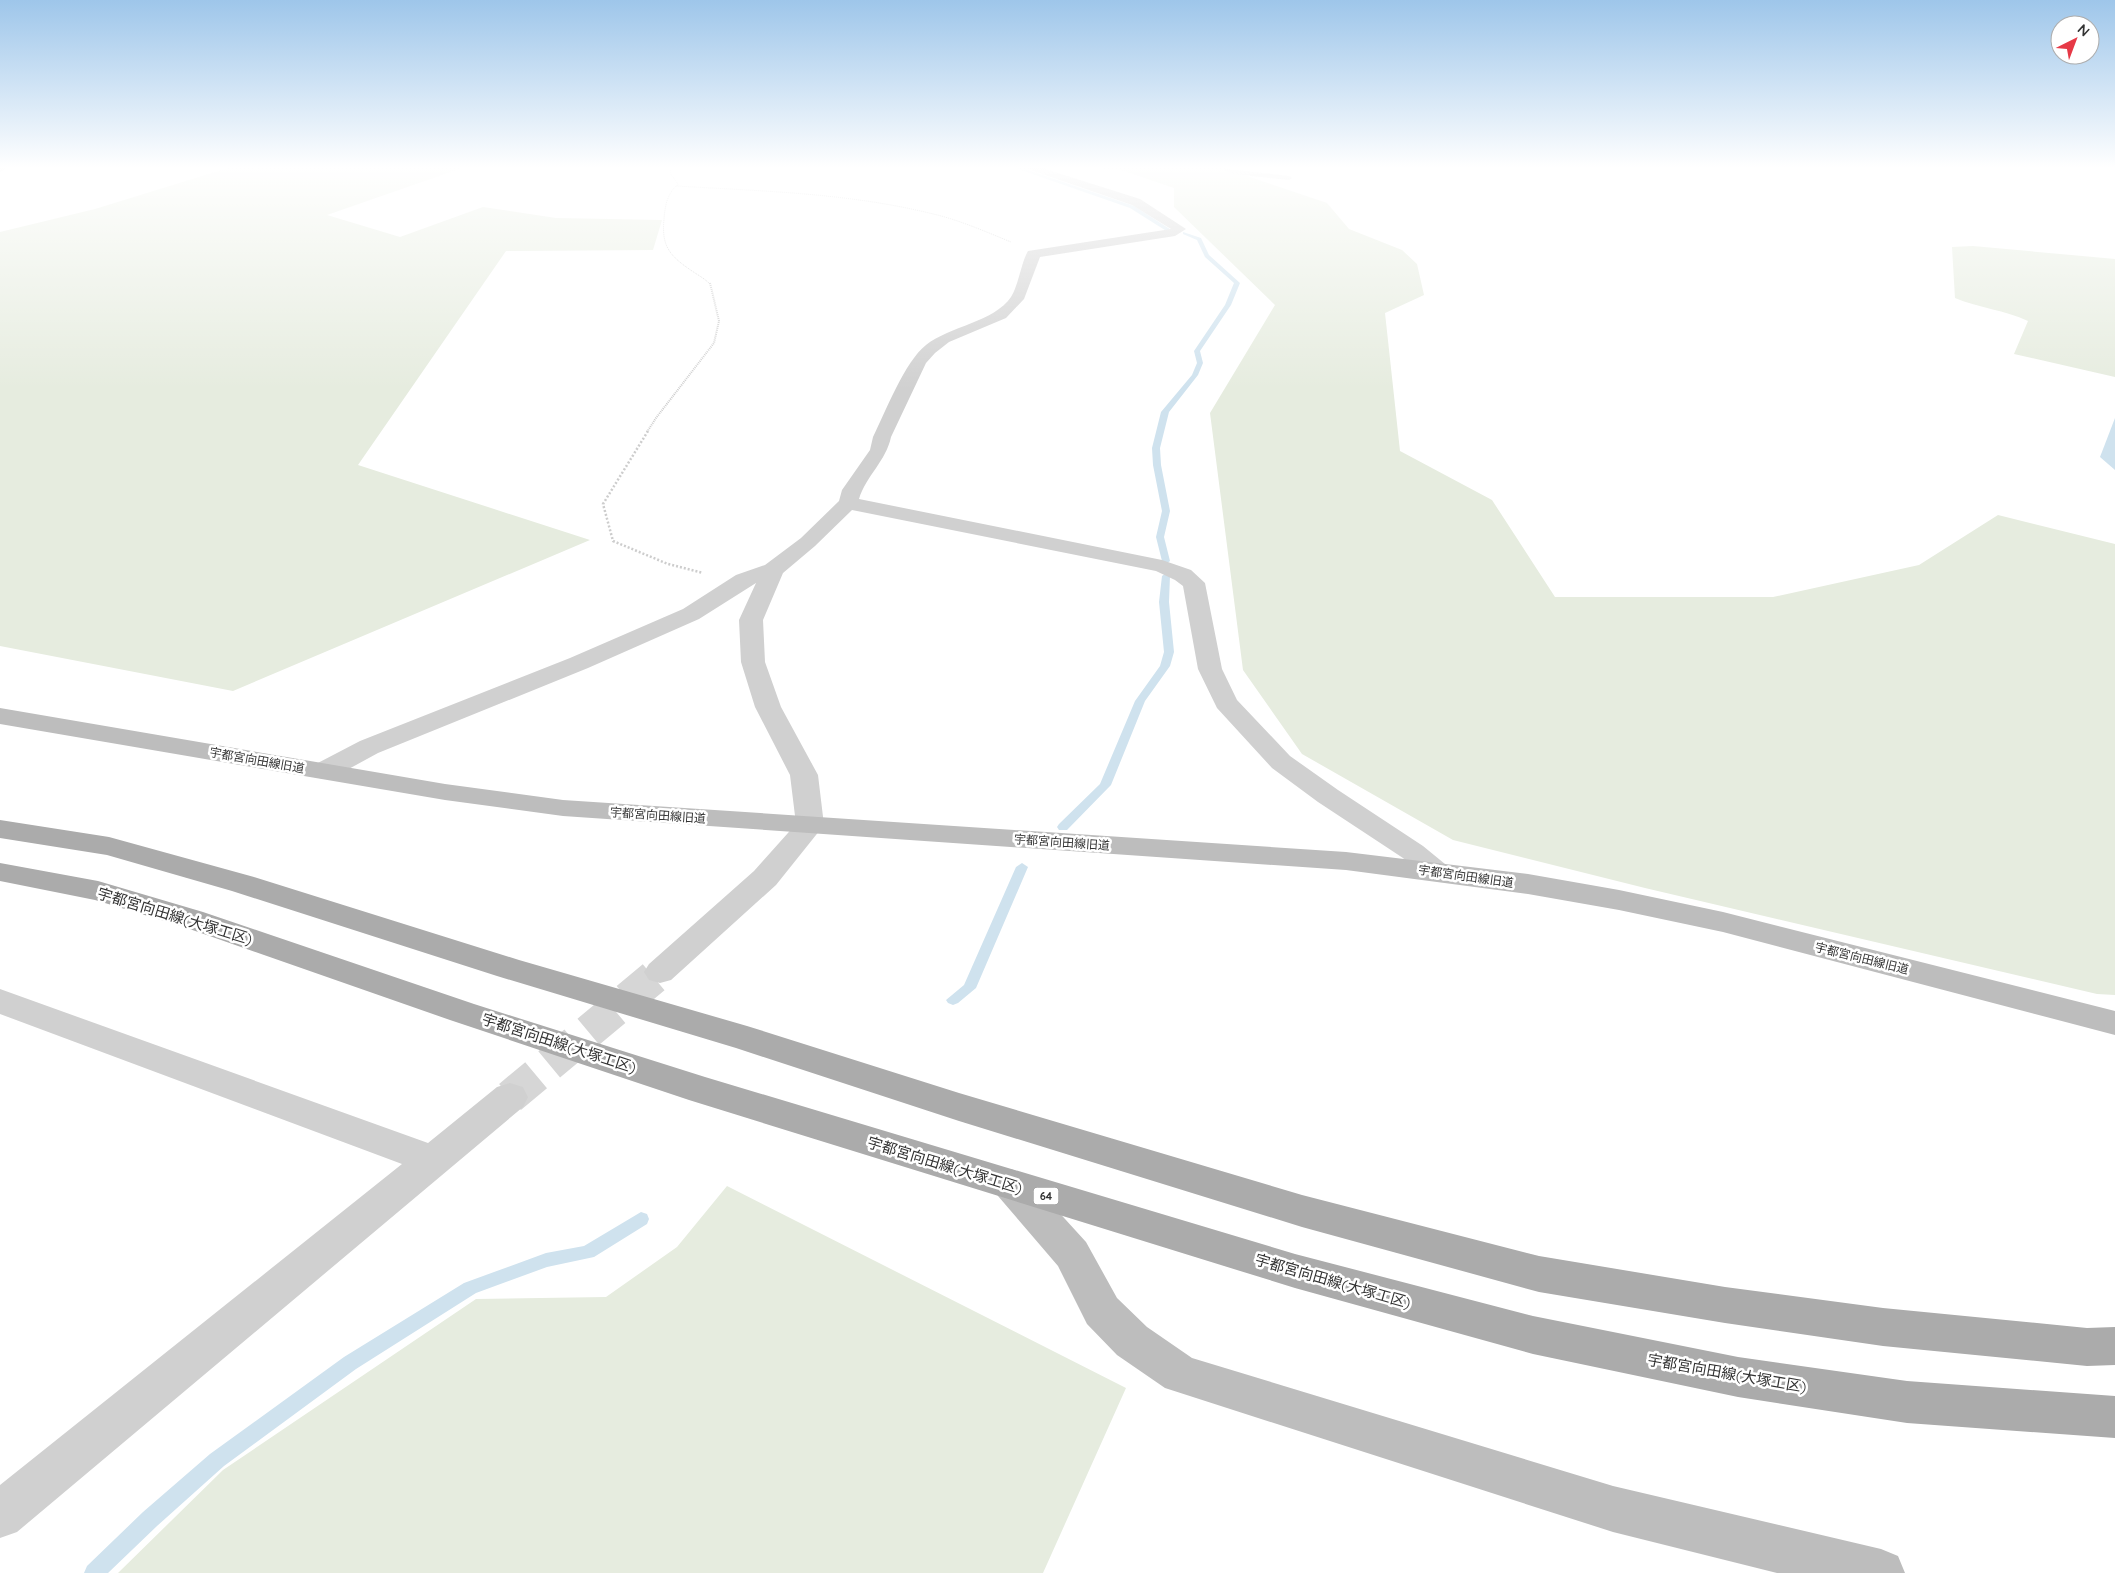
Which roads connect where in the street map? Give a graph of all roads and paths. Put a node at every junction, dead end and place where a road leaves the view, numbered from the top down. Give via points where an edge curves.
1 (665, 241) edge
2 (1007, 241) edge
3 (1114, 241) edge
4 (1033, 254) junction
5 (848, 503) junction
6 (773, 570) junction
7 (715, 598) junction
8 (0, 716) edge
9 (324, 771) junction
10 (810, 825) junction
11 (0, 829) edge
12 (1434, 871) junction
13 (0, 872) edge
14 (660, 972) tunnel mouth
15 (0, 1001) edge
16 (2115, 1023) edge
17 (510, 1097) tunnel mouth
18 (433, 1160) junction
19 (1011, 1185) junction
20 (2115, 1346) edge
21 (2115, 1417) edge
22 (0, 1515) edge
23 (1882, 1573) edge

1 - 7 path via 672,255 710,283 719,321 714,343 656,418 602,504 613,541 654,561 708,574
2 - 4 path
3 - 4 street
4 - 5 street via 1017,299 1001,314 944,339 919,362 882,436 879,450 852,490
5 - 6 street
5 - 12 street via 1162,566 1183,575 1194,584 1210,669 1226,703 1281,762 1413,852
6 - 7 street via 744,580
6 - 10 street via 751,620 753,662 768,707 804,775
7 - 9 street via 691,614 370,747
8 - 9 street, 宇都宮向田線旧道
9 - 10 street, 宇都宮向田線旧道 via 564,808
10 - 12 street, 宇都宮向田線旧道 via 1336,861
10 - 14 street via 765,878
11 - 20 main road via 109,846 243,884 1302,1211 1539,1274 1883,1327
12 - 16 street, 宇都宮向田線旧道 via 1528,884 1714,920
13 - 19 main road, 宇都宮向田線(大塚工区) / 64 via 98,891 192,919 702,1090
15 - 18 street
17 - 18 street
18 - 22 street
19 - 21 main road, 宇都宮向田線(大塚工区) / 64 via 1295,1271 1533,1335 1738,1377 1907,1402
19 - 23 street via 1072,1254 1102,1311 1132,1341 1180,1374 1613,1509

